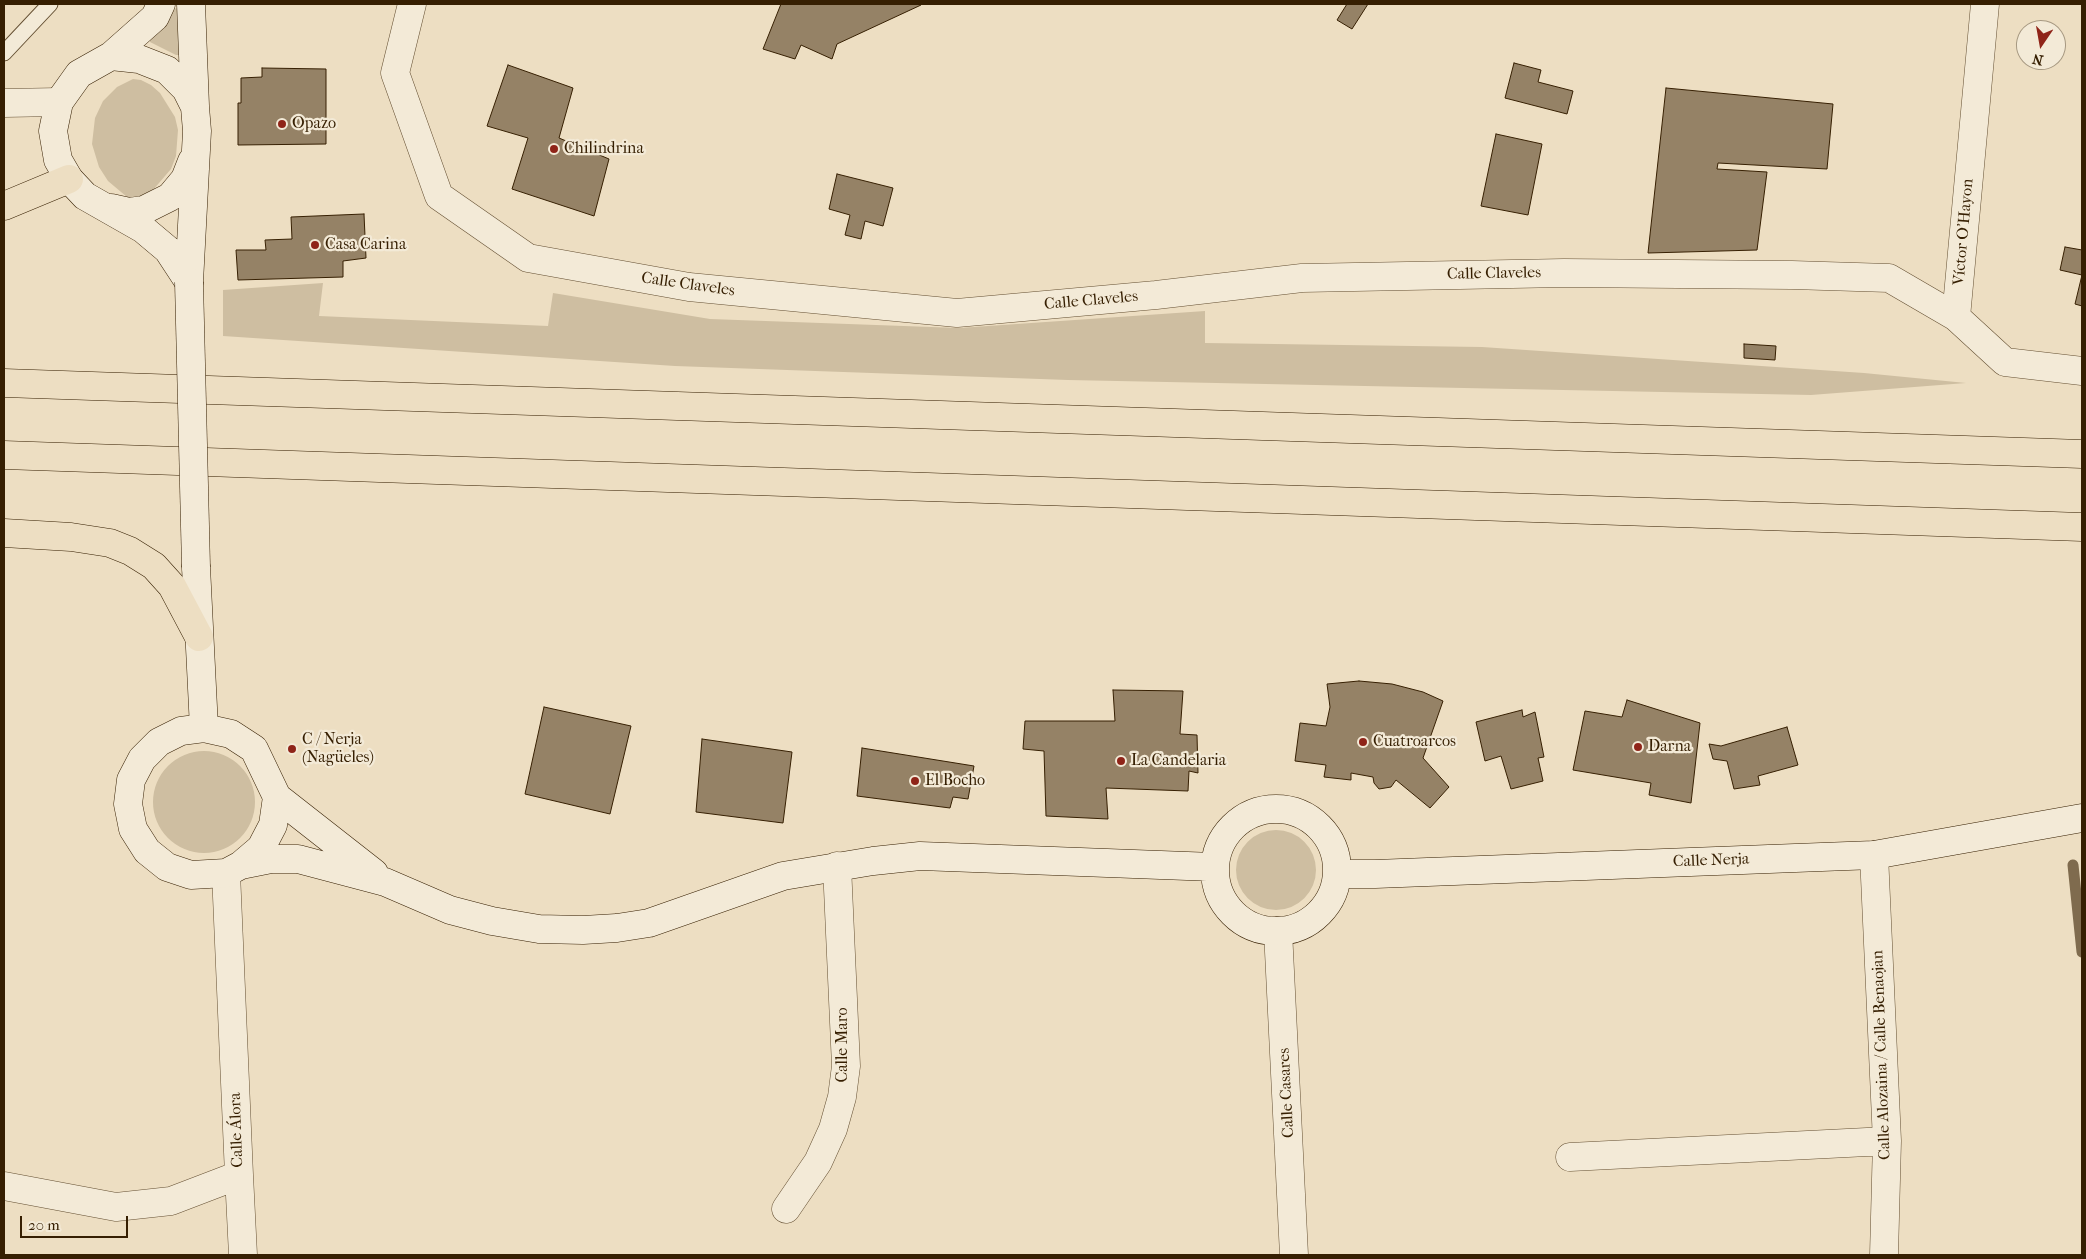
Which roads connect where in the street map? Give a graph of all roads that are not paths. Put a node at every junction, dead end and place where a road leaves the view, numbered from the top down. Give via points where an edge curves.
1 (50, 4) edge
2 (161, 4) edge
3 (191, 4) edge
4 (412, 4) edge
5 (1985, 4) edge
6 (4, 53) edge
7 (111, 56) junction
8 (59, 102) junction
9 (4, 103) edge
10 (195, 107) junction
11 (195, 152) junction
12 (69, 180) junction
13 (4, 206) edge
14 (107, 207) junction
15 (189, 282) junction
16 (1956, 317) junction
17 (2082, 371) edge
18 (4, 383) edge
19 (2082, 454) edge
20 (4, 455) edge
21 (2082, 527) edge
22 (4, 533) edge
23 (199, 636) junction
24 (204, 728) junction
25 (277, 797) junction
26 (2082, 818) edge
27 (1874, 855) junction
28 (837, 866) junction
29 (1214, 867) junction
30 (234, 869) junction
31 (1337, 874) junction
32 (385, 882) junction
33 (1278, 932) junction
34 (1887, 1141) junction
35 (1570, 1157) dead end
36 (239, 1174) junction
37 (4, 1186) edge
38 (786, 1209) dead end
39 (243, 1255) edge
40 (1294, 1255) edge
41 (1884, 1255) edge

1 - 6 lane
2 - 7 street via 155,16
3 - 10 street
4 - 16 street, Calle Claveles via 395,73 439,196 528,258 689,287 957,313 1302,278 1564,273 1889,278
5 - 16 street, Víctor O'Hayon
7 - 8 street via 78,74
7 - 10 street via 140,59 167,70 186,89
8 - 9 street
8 - 12 street via 53,131 58,160
10 - 11 street
11 - 14 street via 185,179 170,197 144,210 129,212
11 - 15 street
12 - 13 highway
12 - 14 street via 85,196
14 - 15 street via 144,229 168,250
15 - 23 street, bridge
16 - 17 street via 2005,362
18 - 19 highway
20 - 21 highway
22 - 23 highway via 71,537 110,543 130,551 154,566 172,586
23 - 24 street
24 - 25 street via 231,734 254,749
24 - 30 street via 180,732 159,742 142,759 131,780 128,804 133,829 147,851 167,867 191,875
25 - 30 street via 273,825 261,848
25 - 32 street
26 - 27 street, Calle Nerja
27 - 31 street, Calle Nerja
27 - 34 street, Calle Alozaina / Calle Benaojan
28 - 29 street via 920,856
28 - 32 street via 783,876 649,923 583,930 540,929 492,921 450,910
28 - 38 street, Calle Maro via 846,1066 842,1096 833,1129 818,1162
29 - 31 street via 1227,833 1241,820 1259,812 1278,810 1297,813 1314,822 1327,837 1335,854
29 - 33 street via 1217,889 1226,906 1240,920 1259,929
30 - 32 street via 272,859 298,859
30 - 36 street, Calle Álora
31 - 33 street via 1325,907 1312,920
33 - 40 street, Calle Casares
34 - 35 street
34 - 41 street, Calle Alozaina / Calle Benaojan
36 - 37 street, Calle Álora via 171,1201 116,1207
36 - 39 street

